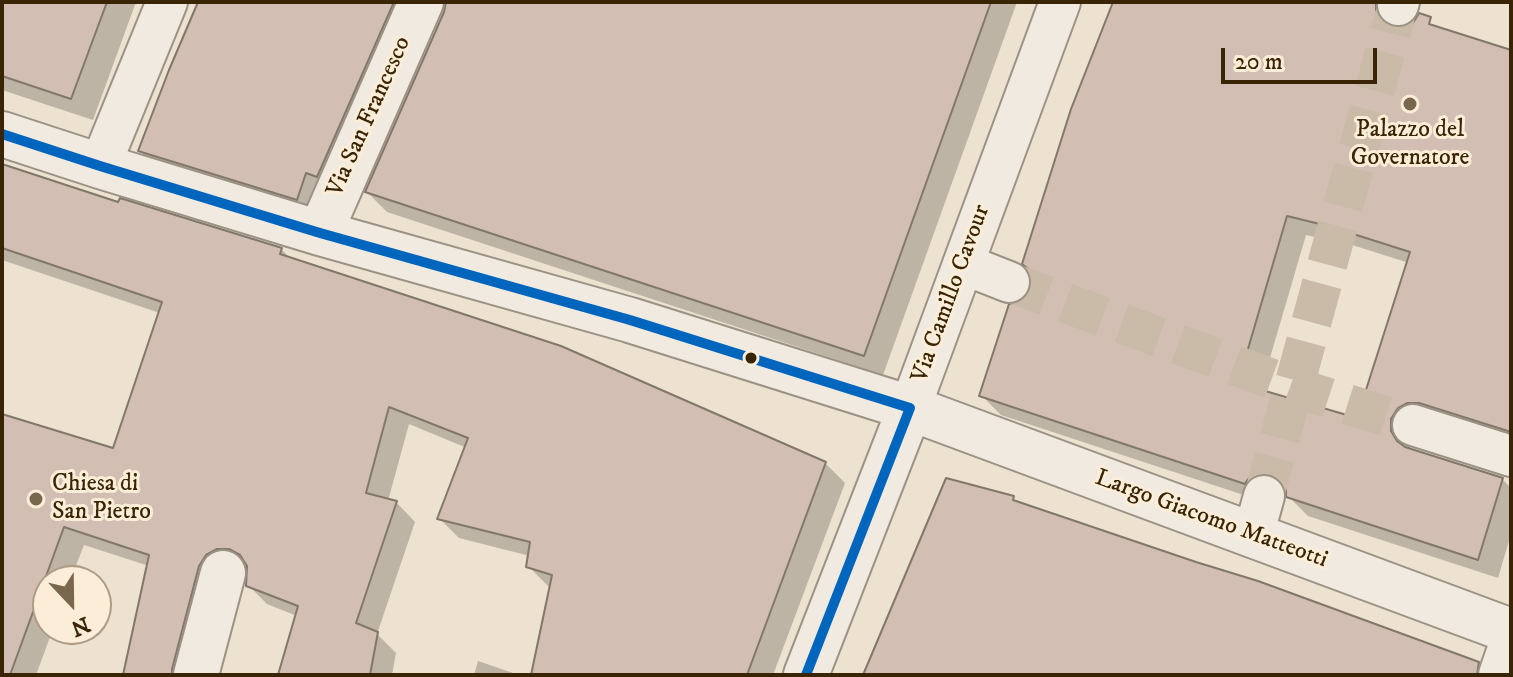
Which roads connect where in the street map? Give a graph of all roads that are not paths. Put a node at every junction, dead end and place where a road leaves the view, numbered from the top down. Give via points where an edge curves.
1 (167, 2) edge
2 (421, 2) edge
3 (1060, 2) edge
4 (2, 134) edge
5 (100, 166) junction
6 (320, 233) junction
7 (963, 264) junction
8 (1009, 282) tunnel mouth
9 (910, 408) junction
10 (1413, 425) tunnel mouth
11 (1511, 456) edge
12 (223, 573) dead end
13 (1511, 631) edge
14 (1511, 646) edge
15 (196, 675) edge
16 (806, 675) edge
17 (1501, 675) edge

1 - 5 street
2 - 6 street, Via San Francesco
3 - 7 street, Via Camillo Cavour
4 - 5 street, Largo Giacomo Matteotti
5 - 6 street, Largo Giacomo Matteotti
6 - 9 street, Largo Giacomo Matteotti via 630,320
7 - 8 street
7 - 9 street, Via Camillo Cavour
9 - 13 street, Largo Giacomo Matteotti via 1259,516
9 - 16 street, Via Camillo Cavour
10 - 11 street
12 - 15 street
14 - 17 street

